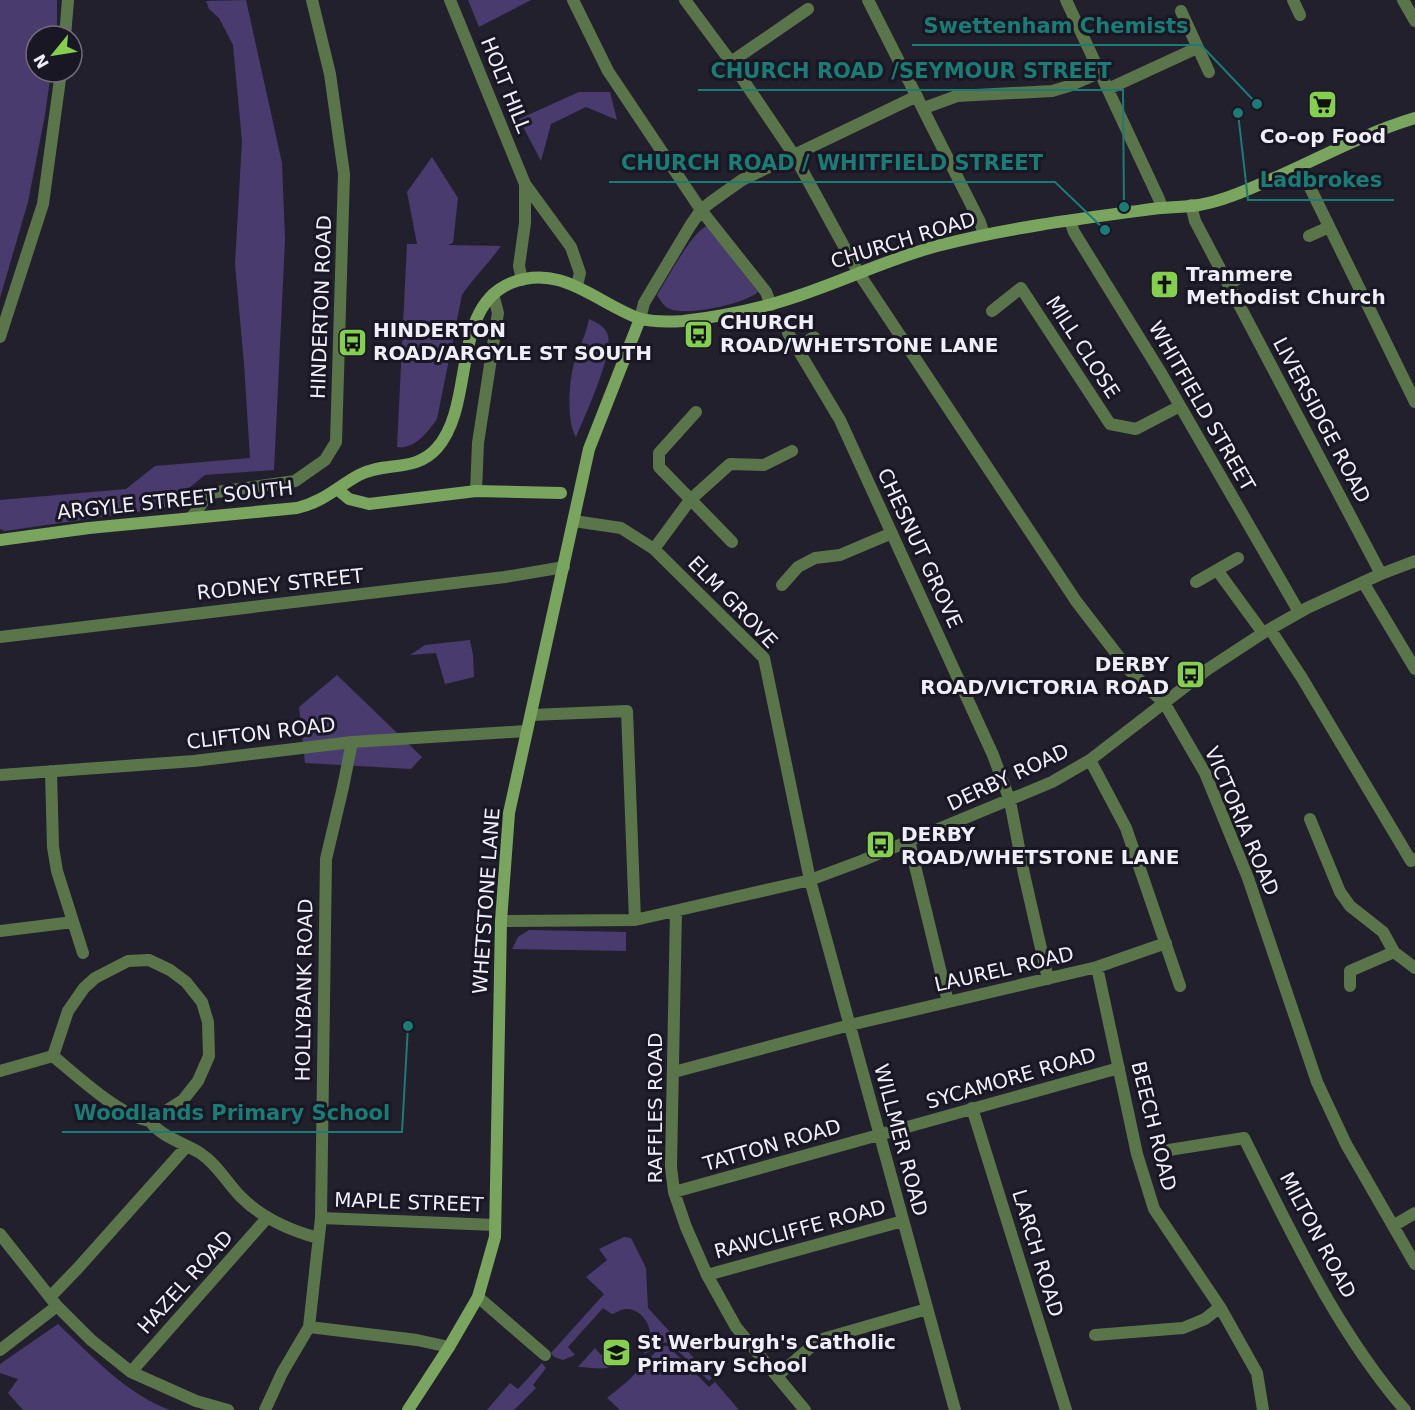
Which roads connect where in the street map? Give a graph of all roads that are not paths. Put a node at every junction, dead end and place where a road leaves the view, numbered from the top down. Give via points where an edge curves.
1 (68, 0) edge
2 (312, 0) edge
3 (450, 0) edge
4 (573, 0) edge
5 (685, 0) edge
6 (868, 0) edge
7 (1066, 0) edge
8 (1293, 0) edge
9 (1403, 0) edge
10 (808, 9) dead end
11 (1181, 11) dead end
12 (1300, 15) dead end
13 (1415, 21) edge
14 (66, 24) edge
15 (1197, 48) junction
16 (731, 62) junction
17 (1101, 72) junction
18 (1209, 72) dead end
19 (59, 84) edge
20 (1108, 88) junction
21 (917, 96) junction
22 (924, 108) junction
23 (1415, 118) edge
24 (795, 155) junction
25 (1300, 167) junction
26 (525, 184) junction
27 (1191, 205) junction
28 (1162, 208) junction
29 (701, 210) junction
30 (1070, 221) junction
31 (1329, 227) junction
32 (984, 235) junction
33 (1309, 236) dead end
34 (858, 272) junction
35 (1245, 275) dead end
36 (522, 280) junction
37 (1229, 284) junction
38 (576, 285) junction
39 (493, 294) junction
40 (771, 305) junction
41 (992, 311) dead end
42 (640, 319) junction
43 (788, 333) dead end
44 (0, 337) edge
45 (814, 337) dead end
46 (797, 347) junction
47 (1415, 402) edge
48 (1180, 406) junction
49 (696, 412) dead end
50 (792, 451) dead end
51 (337, 489) junction
52 (476, 491) junction
53 (561, 493) dead end
54 (690, 500) junction
55 (191, 518) junction
56 (574, 521) junction
57 (892, 533) junction
58 (0, 540) edge
59 (732, 542) dead end
60 (654, 549) junction
61 (1238, 558) dead end
62 (1415, 561) edge
63 (564, 567) junction
64 (1217, 570) junction
65 (1381, 574) junction
66 (1196, 582) dead end
67 (1363, 582) junction
68 (782, 585) dead end
69 (1299, 612) junction
70 (1267, 631) junction
71 (0, 637) edge
72 (1415, 669) edge
73 (1165, 704) junction
74 (531, 715) junction
75 (526, 731) junction
76 (352, 742) junction
77 (1090, 760) junction
78 (51, 771) junction
79 (0, 775) edge
80 (1010, 801) junction
81 (1310, 819) dead end
82 (909, 841) junction
83 (1415, 859) edge
84 (810, 880) junction
85 (676, 911) junction
86 (635, 920) junction
87 (73, 921) junction
88 (501, 921) junction
89 (0, 931) edge
90 (1166, 943) junction
91 (1394, 952) junction
92 (83, 953) dead end
93 (1096, 967) junction
94 (1415, 968) edge
95 (1048, 979) junction
96 (1180, 986) dead end
97 (1350, 986) dead end
98 (948, 1002) junction
99 (850, 1026) junction
100 (53, 1056) junction
101 (1119, 1068) junction
102 (0, 1071) edge
103 (674, 1072) junction
104 (972, 1108) junction
105 (150, 1121) junction
106 (880, 1135) junction
107 (187, 1146) junction
108 (1169, 1150) dead end
109 (674, 1192) junction
110 (1415, 1213) edge
111 (267, 1218) junction
112 (321, 1218) junction
113 (903, 1221) junction
114 (495, 1225) junction
115 (1393, 1226) junction
116 (0, 1234) edge
117 (318, 1238) junction
118 (1415, 1264) edge
119 (707, 1275) junction
120 (478, 1297) junction
121 (54, 1301) junction
122 (1220, 1307) junction
123 (927, 1309) junction
124 (309, 1327) junction
125 (1095, 1335) dead end
126 (449, 1347) junction
127 (0, 1350) edge
128 (545, 1356) dead end
129 (131, 1372) junction
130 (777, 1376) junction
131 (228, 1410) edge
132 (265, 1410) edge
133 (408, 1410) edge
134 (806, 1410) edge
135 (955, 1410) edge
136 (1066, 1410) edge
137 (1263, 1410) edge
138 (1405, 1410) edge

1 - 14 street
2 - 55 street, HINDERTON ROAD via 330,74 344,174 336,442 325,460 295,481 210,493
3 - 26 street, HOLT HILL
4 - 29 street via 608,71
5 - 16 street, VICTORIA ROAD
6 - 21 street
7 - 17 street
8 - 12 street
9 - 13 street
10 - 16 street
11 - 15 street
15 - 18 street
15 - 20 street
16 - 24 street, VICTORIA ROAD
17 - 20 street
17 - 22 street via 1052,91 957,96
19 - 44 street via 43,204
20 - 28 street
21 - 22 street
21 - 24 street
22 - 32 street
23 - 25 main road, CHURCH ROAD
24 - 29 street via 742,180
24 - 34 street, VICTORIA ROAD
25 - 27 main road, CHURCH ROAD via 1235,194
25 - 31 street
26 - 36 street, HOLT HILL via 519,266
26 - 38 street, HOLT HILL via 571,247 580,273
27 - 28 main road, CHURCH ROAD
27 - 37 street, LIVERSIDGE ROAD via 1195,221
28 - 30 main road, CHURCH ROAD
29 - 40 street via 766,292
29 - 42 street via 644,303
30 - 32 main road, CHURCH ROAD
30 - 48 street, WHITFIELD STREET
31 - 33 street
31 - 47 street
32 - 34 main road, CHURCH ROAD
34 - 40 main road, CHURCH ROAD
34 - 73 street, VICTORIA ROAD via 882,308 899,345 1076,601 1129,670
35 - 37 street
36 - 38 main road via 548,278
36 - 39 main road
37 - 65 street, LIVERSIDGE ROAD
38 - 42 main road
39 - 51 main road, ARGYLE STREET SOUTH via 477,320 458,402 448,433 436,449 422,461 376,468
39 - 52 street via 498,313 478,443
40 - 42 main road, CHURCH ROAD via 682,321
41 - 48 street, MILL CLOSE via 1021,288 1110,424 1136,429
42 - 56 main road, WHETSTONE LANE via 589,449
43 - 46 street, CHESNUT GROVE
45 - 46 street
46 - 57 street, CHESNUT GROVE via 840,420
48 - 69 street, WHITFIELD STREET
49 - 54 street via 659,453 659,467
50 - 54 street via 764,465 730,464
51 - 52 main road via 349,499 369,504
51 - 55 main road, ARGYLE STREET SOUTH via 326,498 297,508
52 - 53 main road
54 - 59 street
54 - 60 street
55 - 58 main road, ARGYLE STREET SOUTH
56 - 60 street, ELM GROVE via 621,528
56 - 63 main road, WHETSTONE LANE
57 - 68 street via 840,555 815,558 798,567
57 - 80 street, CHESNUT GROVE
60 - 84 street, ELM GROVE via 764,658
61 - 64 street
62 - 65 street, DERBY ROAD
63 - 71 street, RODNEY STREET
63 - 74 main road, WHETSTONE LANE
64 - 66 street
64 - 70 street
65 - 67 street, DERBY ROAD
67 - 69 street, DERBY ROAD
67 - 72 street
69 - 70 street, DERBY ROAD
70 - 73 street, DERBY ROAD via 1208,669
70 - 83 street via 1302,678 1411,861
73 - 77 street, DERBY ROAD
73 - 115 street, VICTORIA ROAD via 1205,773 1248,878 1317,1082 1346,1144
74 - 75 main road, WHETSTONE LANE
74 - 86 street via 627,711
75 - 76 street, CLIFTON ROAD
75 - 88 main road, WHETSTONE LANE via 509,813
76 - 78 street, CLIFTON ROAD via 194,761
76 - 112 street, HOLLYBANK ROAD via 326,859
77 - 80 street, DERBY ROAD
77 - 90 street via 1126,828
78 - 79 street, CLIFTON ROAD
78 - 87 street via 53,847
80 - 82 street, DERBY ROAD
80 - 95 street, CHESNUT GROVE
81 - 91 street via 1340,891 1350,906 1383,932
82 - 84 street, DERBY ROAD
82 - 98 street
84 - 85 street, DERBY ROAD
84 - 99 street, WILLMER ROAD
85 - 86 street, DERBY ROAD
85 - 103 street, RAFFLES ROAD
86 - 88 street, DERBY ROAD
87 - 89 street
87 - 92 street
88 - 114 main road, WHETSTONE LANE
90 - 93 street, LAUREL ROAD
90 - 96 street
91 - 94 street
91 - 97 street via 1350,971
93 - 95 street, LAUREL ROAD
93 - 101 street, BEECH ROAD
95 - 98 street, LAUREL ROAD
98 - 99 street, LAUREL ROAD
99 - 103 street, LAUREL ROAD
99 - 106 street, WILLMER ROAD
100 - 102 street
100 - 105 street via 113,1103
100 - 105 street via 68,1011 94,978 128,961 149,960 170,970 202,1002 208,1022 209,1056 198,1081 183,1100
101 - 104 street, SYCAMORE ROAD
101 - 122 street, BEECH ROAD via 1137,1154 1154,1209
103 - 109 street, RAFFLES ROAD
104 - 106 street, SYCAMORE ROAD
104 - 136 street, LARCH ROAD
105 - 107 street via 155,1129
106 - 109 street, TATTON ROAD
106 - 113 street, WILLMER ROAD
107 - 111 street via 214,1165 242,1198
107 - 121 street via 78,1268
108 - 138 street, MILTON ROAD via 1244,1138 1312,1272 1380,1381
109 - 119 street, RAFFLES ROAD
110 - 115 street
111 - 117 street
111 - 129 street, HAZEL ROAD
112 - 114 street, MAPLE STREET
112 - 117 street, HOLLYBANK ROAD
113 - 119 street, RAWCLIFFE ROAD
113 - 123 street, WILLMER ROAD
114 - 120 main road, WHETSTONE LANE
115 - 118 street, VICTORIA ROAD
116 - 121 street
117 - 124 street, HOLLYBANK ROAD
119 - 130 street, RAFFLES ROAD via 736,1327
120 - 126 main road, WHETSTONE LANE
120 - 128 street
121 - 127 street
121 - 129 street via 91,1340
122 - 125 street via 1183,1328
122 - 137 street, BEECH ROAD via 1257,1372
123 - 130 street via 819,1340
123 - 135 street, WILLMER ROAD
124 - 126 street
124 - 132 street, HOLLYBANK ROAD
126 - 133 main road, WHETSTONE LANE
129 - 131 street via 196,1401
130 - 134 street, RAFFLES ROAD

